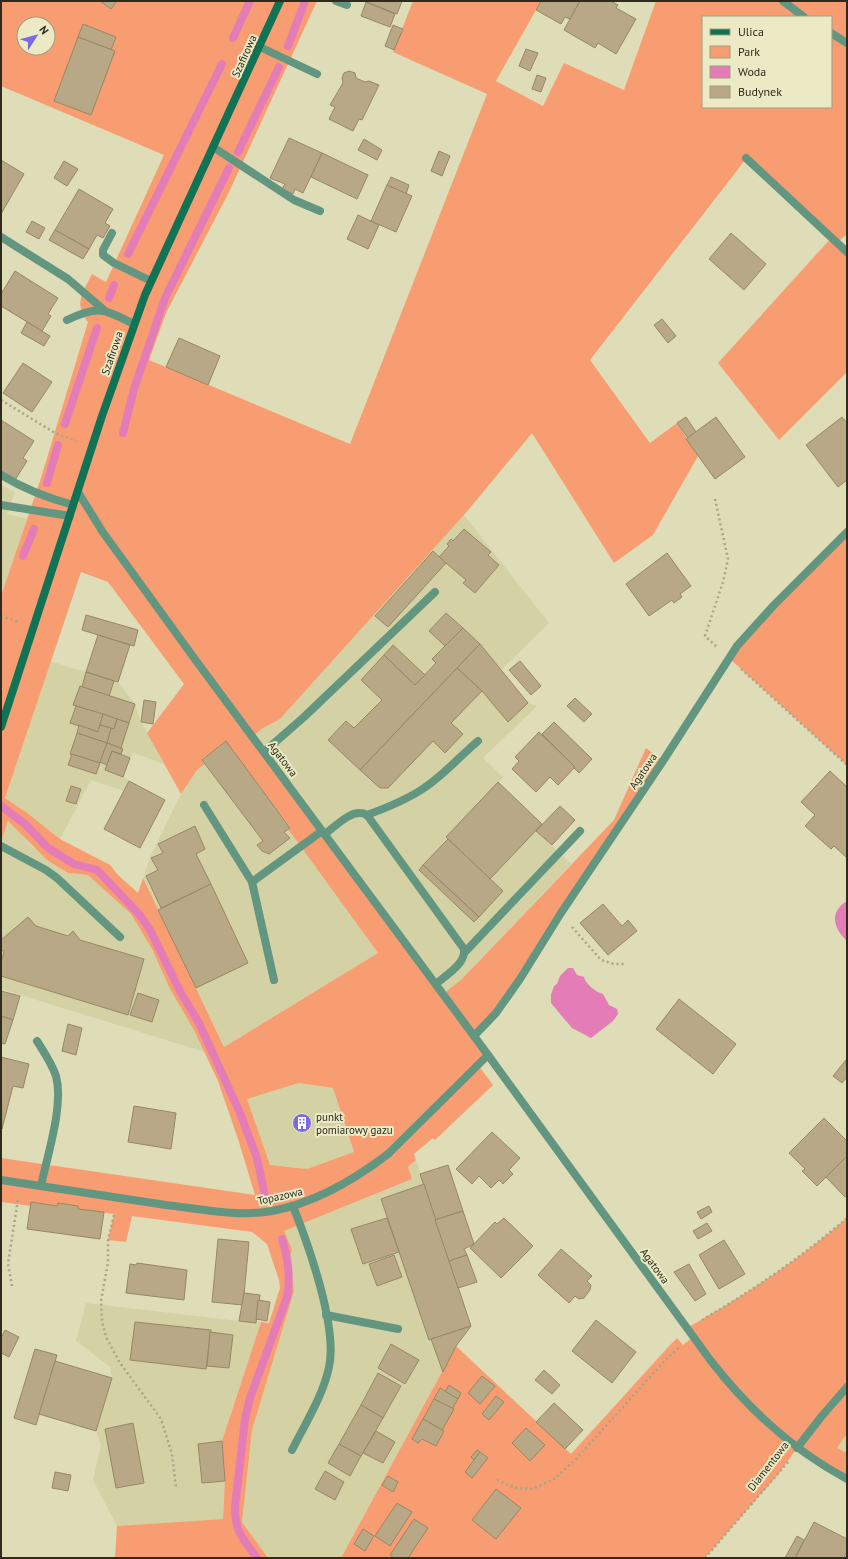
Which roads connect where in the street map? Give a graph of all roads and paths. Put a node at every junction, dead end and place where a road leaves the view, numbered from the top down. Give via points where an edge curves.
1 (280, 1) edge
2 (336, 1) edge
3 (783, 1) edge
4 (347, 5) dead end
5 (803, 16) edge
6 (832, 34) edge
7 (847, 43) edge
8 (260, 47) junction
9 (317, 74) dead end
10 (213, 147) junction
11 (746, 158) dead end
12 (320, 211) dead end
13 (112, 233) dead end
14 (1, 237) edge
15 (847, 252) edge
16 (151, 281) junction
17 (104, 310) junction
18 (67, 320) dead end
19 (134, 324) junction
20 (1, 400) edge
21 (92, 446) junction
22 (1, 475) edge
23 (78, 492) junction
24 (715, 499) dead end
25 (1, 505) edge
26 (73, 505) junction
27 (70, 516) junction
28 (847, 532) edge
29 (435, 592) dead end
30 (728, 658) junction
31 (1, 727) edge
32 (478, 741) dead end
33 (264, 752) junction
34 (847, 765) edge
35 (204, 804) dead end
36 (368, 815) junction
37 (580, 831) dead end
38 (323, 833) junction
39 (1, 846) edge
40 (252, 882) junction
41 (561, 913) junction
42 (120, 937) dead end
43 (465, 952) junction
44 (626, 964) dead end
45 (274, 980) dead end
46 (436, 984) junction
47 (474, 1036) junction
48 (37, 1041) dead end
49 (488, 1055) junction
50 (1, 1180) edge
51 (20, 1183) junction
52 (41, 1186) junction
53 (118, 1198) junction
54 (293, 1206) junction
55 (847, 1218) edge
56 (12, 1286) dead end
57 (326, 1315) junction
58 (687, 1328) junction
59 (398, 1329) dead end
60 (693, 1337) junction
61 (847, 1387) edge
62 (797, 1448) junction
63 (292, 1450) dead end
64 (847, 1479) edge
65 (497, 1480) dead end
66 (176, 1487) dead end
67 (705, 1558) edge

1 - 8 street, Szafirowa
2 - 4 street
3 - 5 street
6 - 7 street
8 - 9 street
8 - 10 street, Szafirowa
10 - 12 street via 294,200
10 - 16 street, Szafirowa
11 - 15 street
13 - 16 street via 103,255
14 - 17 street via 68,279
16 - 19 street, Szafirowa
17 - 18 street via 88,311
17 - 19 street
19 - 21 street, Szafirowa
20 - 21 path via 55,433
21 - 23 street, Szafirowa
22 - 26 street via 21,487
23 - 26 street, Szafirowa
23 - 33 street, Agatowa via 107,537
24 - 30 path via 728,559 705,636
25 - 27 street
26 - 27 street, Szafirowa
27 - 31 street, Szafirowa
28 - 30 street, Agatowa via 745,635
29 - 33 street
30 - 34 path
30 - 41 street, Agatowa via 663,761
32 - 36 street via 422,790
33 - 38 street, Agatowa
35 - 40 street
36 - 38 street via 354,814
36 - 43 street via 463,945
37 - 43 street
38 - 40 street
38 - 46 street, Agatowa
39 - 42 street via 57,878
40 - 45 street
41 - 44 path via 601,960
41 - 47 street, Agatowa via 496,1013
43 - 46 street via 460,963
46 - 47 street, Agatowa
47 - 49 street, Agatowa
48 - 52 street via 53,1068 58,1099
49 - 54 street, Topazowa via 376,1163 328,1192
49 - 58 street, Agatowa
50 - 51 street, Topazowa
51 - 52 street, Topazowa
51 - 56 path via 8,1264
52 - 53 street, Topazowa
53 - 54 street, Topazowa via 214,1211 260,1213
53 - 66 path via 108,1240 108,1262 101,1301 102,1322 120,1363 161,1420 172,1454
54 - 57 street via 309,1248
55 - 58 path via 823,1239 749,1292
57 - 59 street
57 - 63 street via 330,1343 329,1367 323,1386
58 - 60 street, Agatowa
60 - 62 street, Agatowa via 739,1395 762,1419
60 - 65 path via 669,1356 576,1459 554,1479 533,1489 515,1488
61 - 62 street, Diamentowa
62 - 64 street, Agatowa
62 - 67 path, Diamentowa via 780,1472

